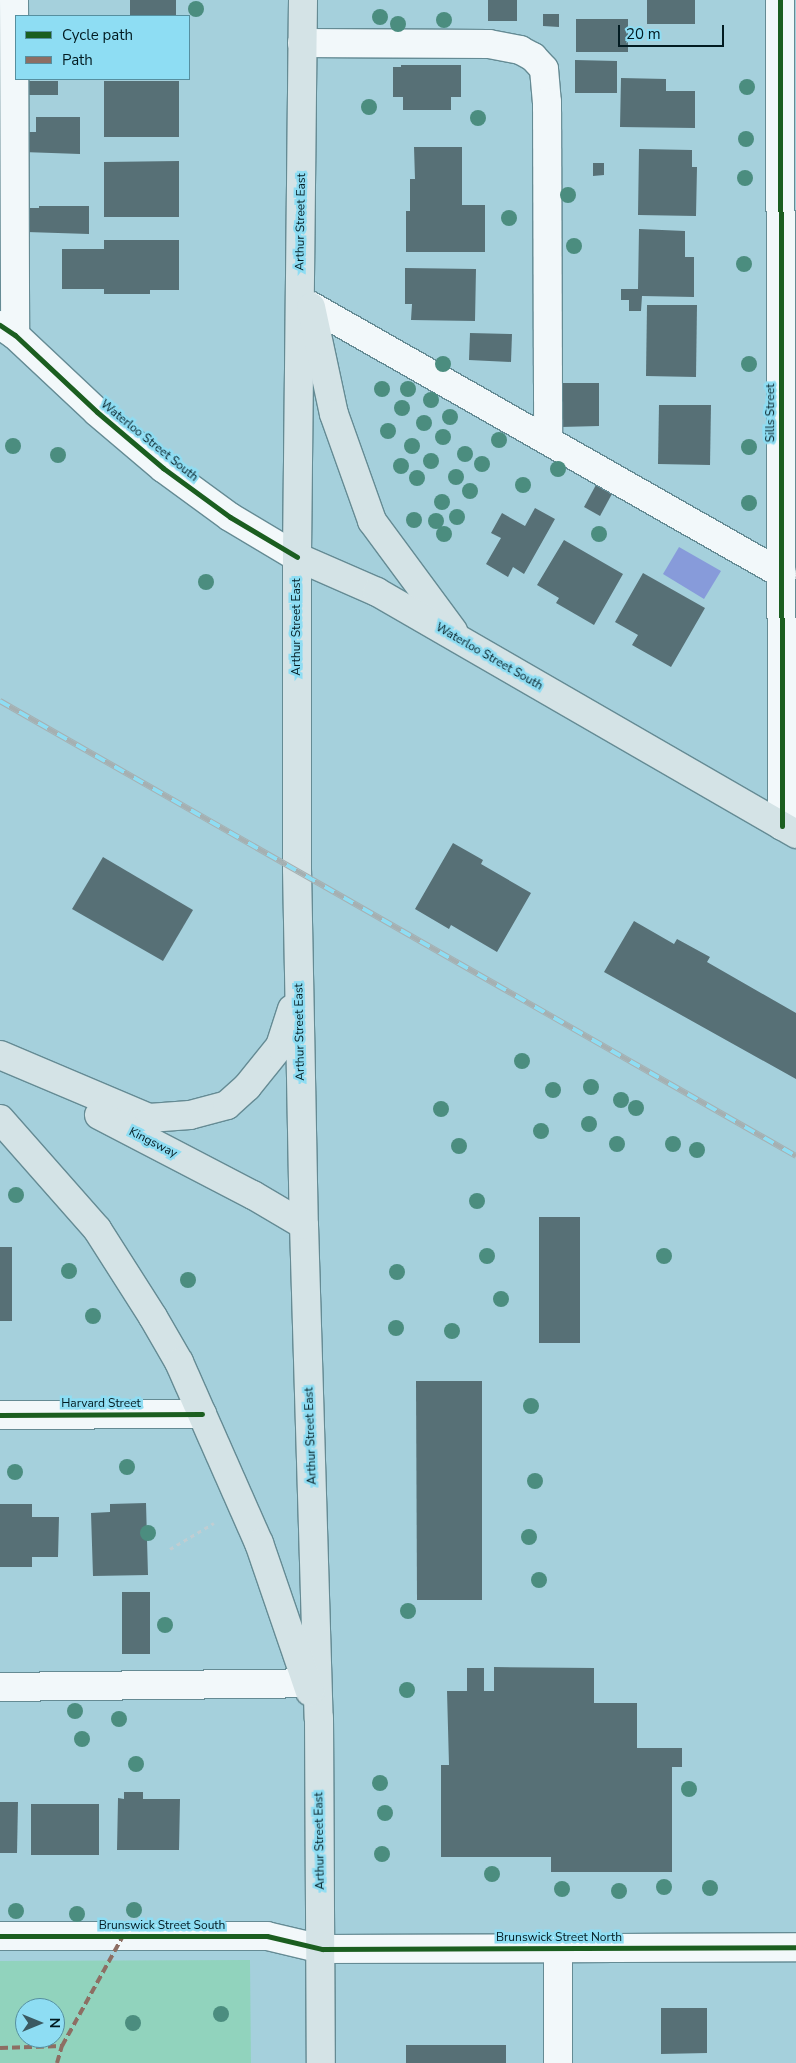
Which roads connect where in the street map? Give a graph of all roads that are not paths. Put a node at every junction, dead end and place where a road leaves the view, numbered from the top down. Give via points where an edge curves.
1 (14, 0) edge
2 (302, 0) edge
3 (780, 0) edge
4 (302, 43) junction
5 (301, 257) junction
6 (311, 306) junction
7 (8, 330) edge
8 (548, 440) junction
9 (297, 557) junction
10 (782, 574) junction
11 (460, 640) junction
12 (789, 830) edge
13 (299, 991) junction
14 (0, 1055) edge
15 (0, 1064) edge
16 (0, 1119) edge
17 (304, 1225) junction
18 (202, 1414) junction
19 (0, 1415) edge
20 (307, 1683) junction
21 (0, 1688) edge
22 (319, 1718) junction
23 (0, 1936) edge
24 (796, 1947) edge
25 (558, 1948) junction
26 (322, 1950) junction
27 (321, 2063) edge
28 (558, 2063) edge

1 - 7 street
2 - 4 main road, Arthur Street East
3 - 10 street, Sills Street
4 - 5 main road, Arthur Street East
4 - 8 street via 489,44 520,50 533,57 544,69 547,102
5 - 6 main road
5 - 9 main road, Arthur Street East
6 - 8 street
6 - 11 main road via 334,414 372,521
7 - 9 street, Waterloo Street South via 163,468 230,517
8 - 10 street
9 - 11 main road, Waterloo Street South via 377,592
9 - 13 main road, Arthur Street East
10 - 12 street, Sills Street
11 - 12 main road, Waterloo Street South
13 - 14 main road via 280,1046 247,1087 226,1105 190,1115 149,1118
13 - 17 main road, Arthur Street East
15 - 17 main road, Kingsway via 253,1195
16 - 18 main road via 97,1228 179,1362
17 - 22 main road, Arthur Street East
18 - 19 street, Harvard Street
18 - 20 main road via 259,1543
20 - 21 street
20 - 22 main road
22 - 26 main road, Arthur Street East
23 - 26 street, Brunswick Street South via 267,1936
24 - 25 street, Brunswick Street North
25 - 26 street, Brunswick Street North
25 - 28 street
26 - 27 main road, Arthur Street East

